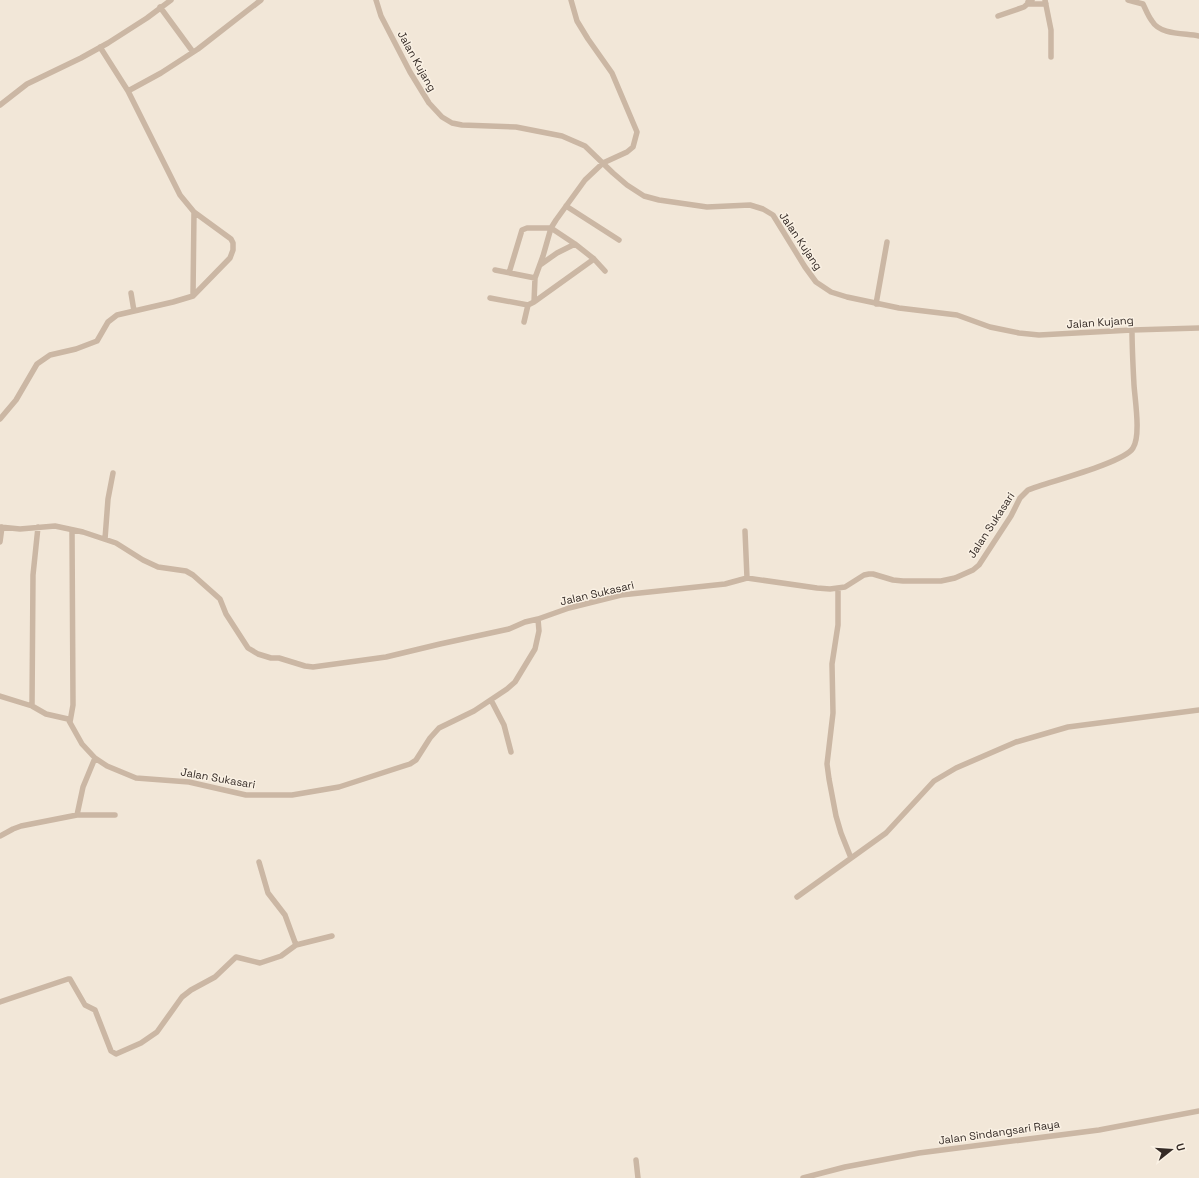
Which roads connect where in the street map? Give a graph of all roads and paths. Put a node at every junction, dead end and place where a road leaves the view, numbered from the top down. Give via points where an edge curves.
1 (171, 0) edge
2 (261, 0) edge
3 (376, 0) edge
4 (571, 0) edge
5 (1128, 0) edge
6 (1029, 1) edge
7 (1045, 2) edge
8 (160, 7) junction
9 (998, 16) dead end
10 (1199, 36) edge
11 (100, 47) junction
12 (193, 52) junction
13 (1051, 57) dead end
14 (128, 91) junction
15 (0, 105) edge
16 (603, 163) junction
17 (566, 206) junction
18 (194, 212) junction
19 (551, 228) junction
20 (619, 240) dead end
21 (888, 242) dead end
22 (575, 244) junction
23 (594, 259) junction
24 (539, 265) junction
25 (495, 270) dead end
26 (605, 271) dead end
27 (509, 273) junction
28 (535, 278) junction
29 (131, 293) dead end
30 (193, 296) junction
31 (490, 298) dead end
32 (534, 302) junction
33 (876, 304) junction
34 (528, 305) junction
35 (134, 311) junction
36 (524, 322) dead end
37 (1199, 328) edge
38 (1132, 330) junction
39 (0, 419) edge
40 (113, 473) dead end
41 (1, 527) edge
42 (38, 527) junction
43 (72, 530) junction
44 (746, 532) dead end
45 (105, 538) junction
46 (0, 542) edge
47 (747, 578) junction
48 (838, 589) junction
49 (538, 619) junction
50 (0, 696) edge
51 (491, 700) junction
52 (32, 706) junction
53 (1199, 710) edge
54 (70, 722) junction
55 (511, 752) dead end
56 (95, 758) junction
57 (77, 815) junction
58 (115, 815) dead end
59 (0, 836) edge
60 (851, 858) junction
61 (259, 862) dead end
62 (797, 897) dead end
63 (332, 936) dead end
64 (296, 946) junction
65 (0, 1002) edge
66 (1199, 1111) edge
67 (636, 1160) dead end
68 (638, 1178) edge
69 (803, 1178) edge

1 - 8 street
2 - 12 street
3 - 16 street, Jalan Kujang via 381,16 410,72 429,103 442,117 462,125 516,127 562,136 585,146
4 - 16 street via 577,21 612,73 636,132 634,147
5 - 10 street via 1143,4 1158,28
6 - 7 street
6 - 9 street
7 - 13 street via 1052,30
8 - 11 street
8 - 12 street
11 - 14 street
11 - 15 street via 27,84
12 - 14 street
14 - 18 street via 180,196
16 - 17 street via 585,180
16 - 33 street, Jalan Kujang via 627,185 644,196 707,207 750,206 762,209 773,215 816,282 831,292
17 - 19 street
17 - 20 street
18 - 30 street
18 - 30 street via 231,238 233,250 230,258
19 - 22 street
19 - 24 street
19 - 27 street via 522,230
21 - 33 street
22 - 23 street
22 - 24 street
23 - 26 street
23 - 32 street
24 - 28 street
25 - 27 street
27 - 28 street
28 - 32 street
29 - 35 street
30 - 35 street
31 - 34 street
32 - 34 street
33 - 38 street, Jalan Kujang via 957,315 990,327 1020,333 1052,335
34 - 36 street
35 - 39 street via 117,315 108,322 96,341 76,350 50,355 37,364 16,400
37 - 38 street, Jalan Kujang
38 - 48 street, Jalan Sukasari via 1137,410 1136,442 1133,449 1117,459 1028,490 1020,498 985,557 973,570 942,581 893,580 869,574
40 - 45 street
41 - 42 street
41 - 46 street
42 - 43 street via 55,526
42 - 52 street via 33,575
43 - 45 street
43 - 54 street via 73,705
44 - 47 street
45 - 49 street via 154,566 186,571 193,575 220,599 226,614 248,648 258,654 305,666 386,657 509,629
47 - 48 street, Jalan Sukasari
47 - 49 street, Jalan Sukasari via 725,584 621,596 569,608
48 - 60 street via 838,625 832,669 833,713 827,764 836,816
49 - 51 street, Jalan Sukasari via 538,640 528,662 515,682
50 - 52 street
51 - 55 street via 504,725
51 - 56 street, Jalan Sukasari via 439,728 416,760 410,764 340,788 315,792 246,795 189,782 136,778
52 - 54 street via 42,712 64,717
53 - 60 street via 1068,727 1016,742 956,768 934,781 890,828
54 - 56 street, Jalan Sukasari via 76,736
56 - 57 street via 85,783
57 - 58 street
57 - 59 street via 21,826
60 - 62 street
61 - 64 street via 268,893 285,915
63 - 64 street
64 - 65 street via 281,956 260,963 240,957 233,958 223,971 182,997 157,1032 141,1043 116,1054 111,1051 95,1010 84,1005 70,979
66 - 69 street, Jalan Sindangsari Raya via 1099,1130 919,1153
67 - 68 street

